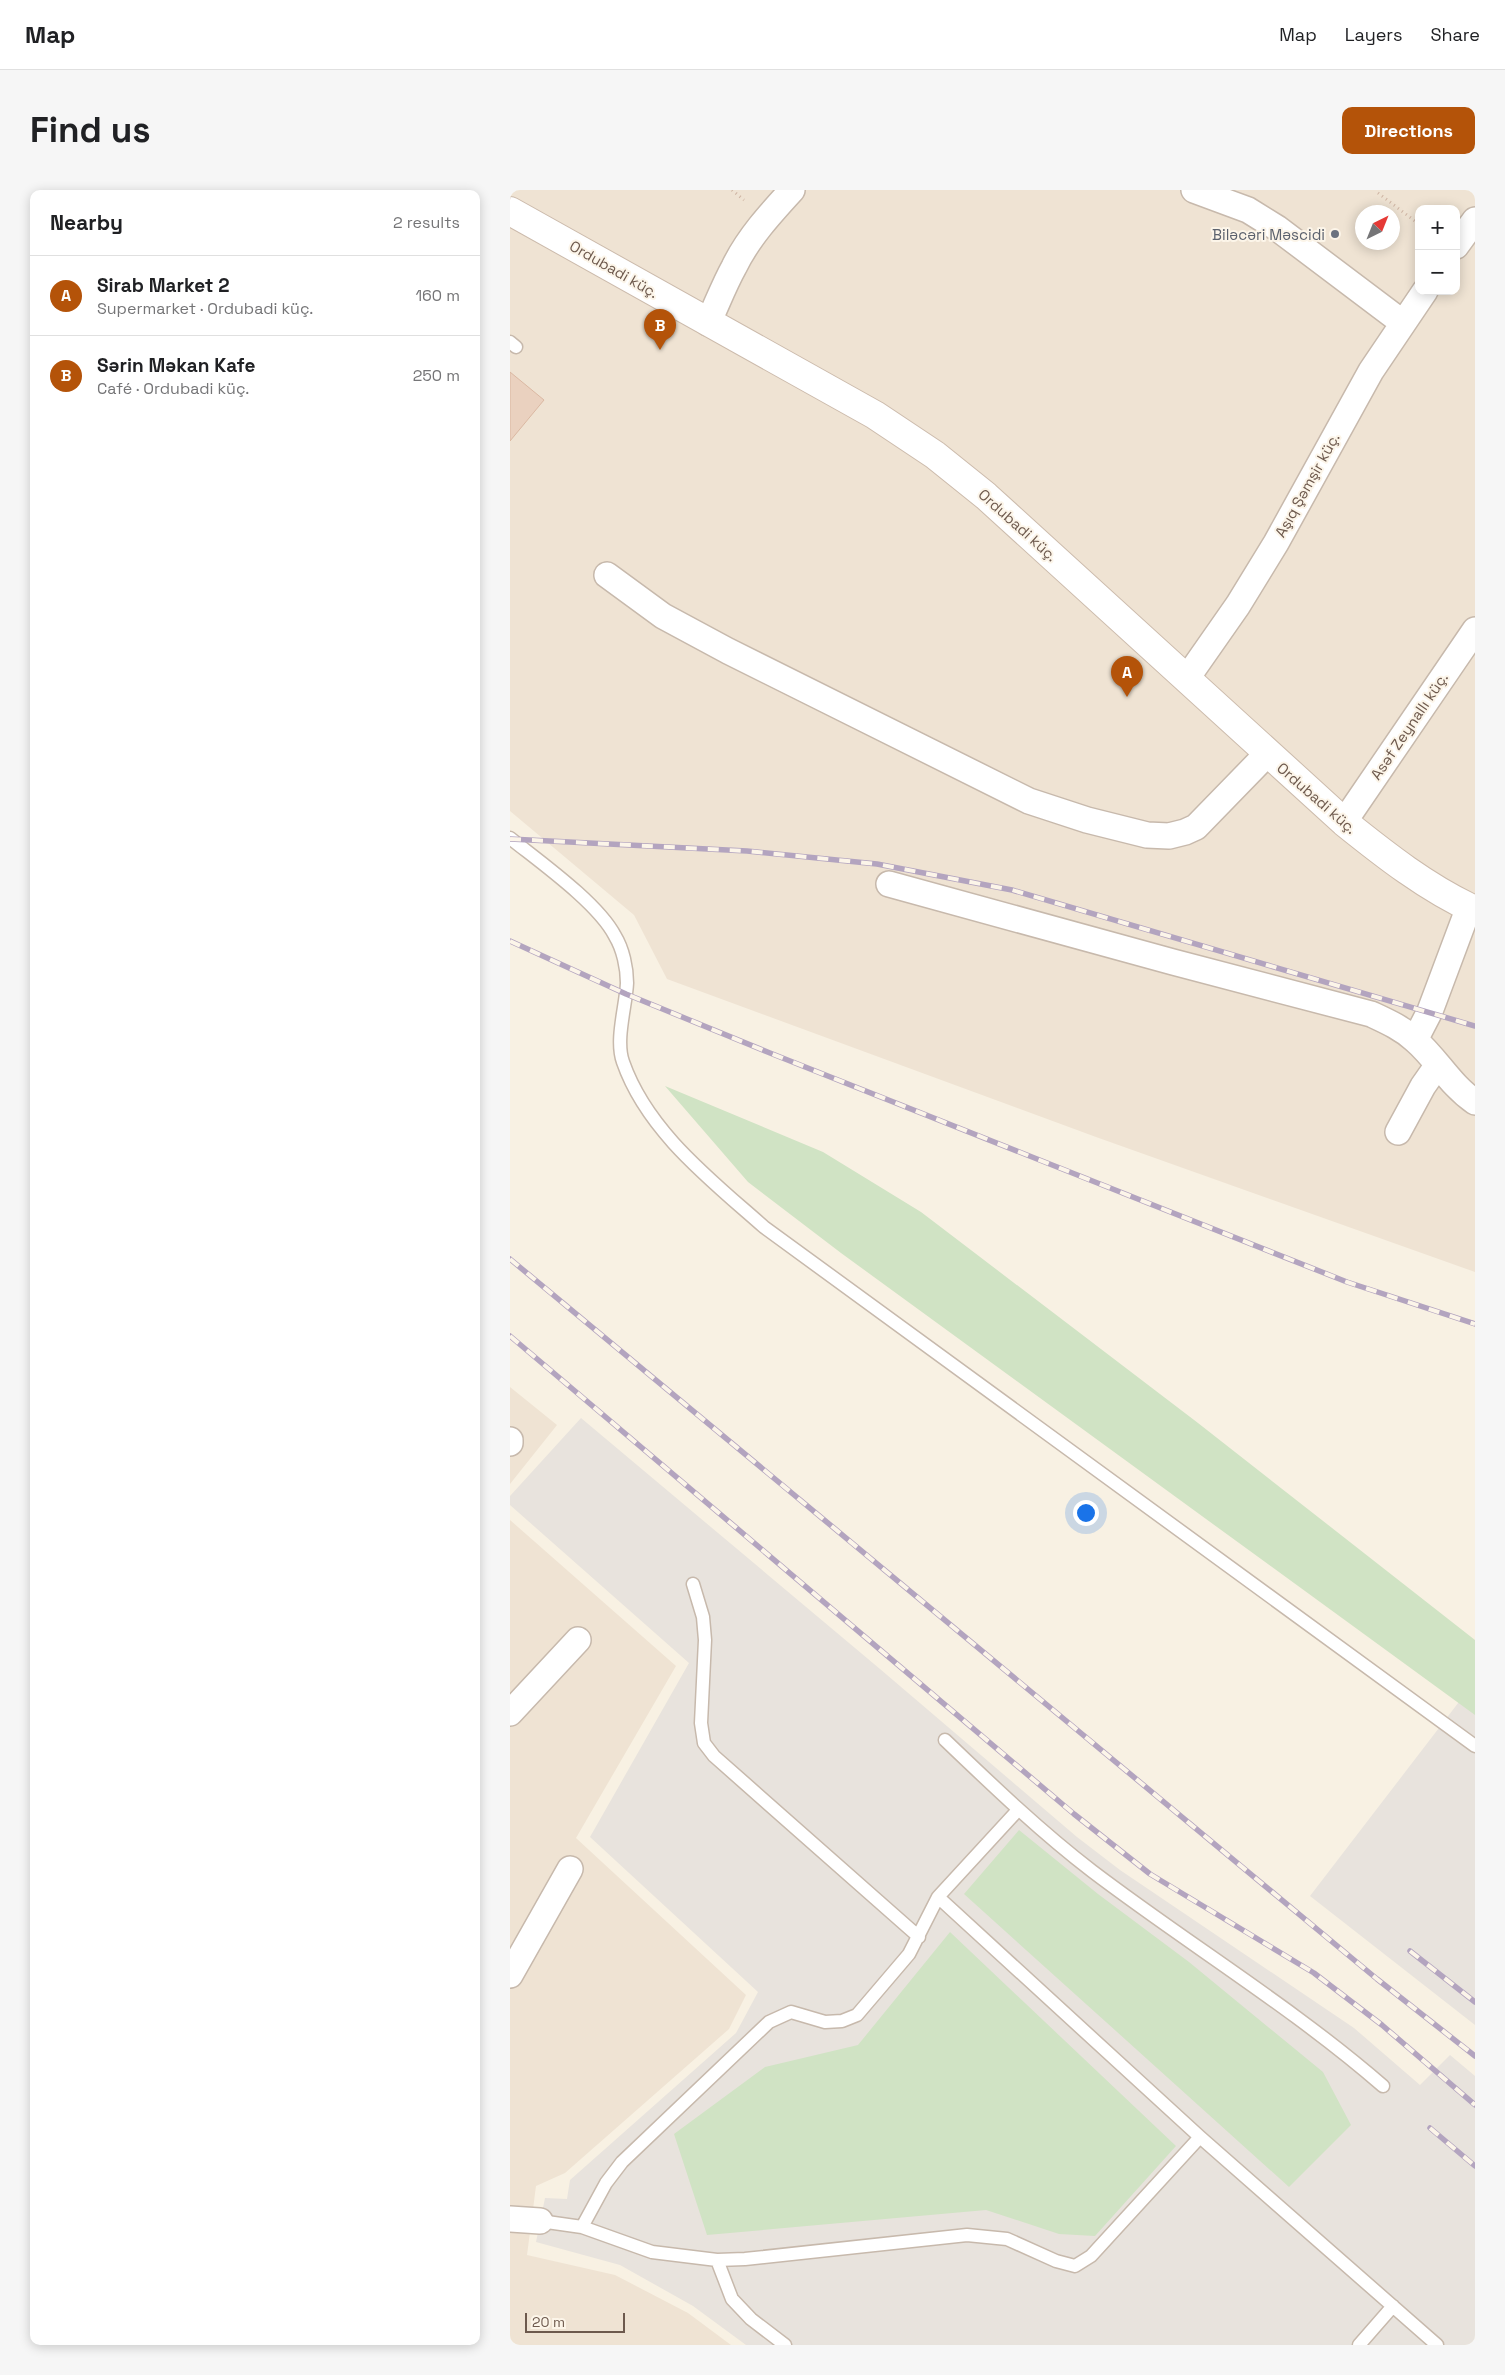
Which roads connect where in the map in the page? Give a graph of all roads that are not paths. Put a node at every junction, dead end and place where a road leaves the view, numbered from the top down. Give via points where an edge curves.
1 (792, 190) edge
2 (1194, 190) edge
3 (510, 211) edge
4 (1475, 220) edge
5 (1460, 241) edge
6 (1422, 295) edge
7 (708, 323) junction
8 (1403, 323) junction
9 (606, 575) dead end
10 (1475, 630) edge
11 (1187, 678) junction
12 (1267, 754) junction
13 (1344, 822) junction
14 (510, 838) edge
15 (889, 884) dead end
16 (1472, 908) edge
17 (1415, 1040) junction
18 (1437, 1066) junction
19 (1475, 1102) edge
20 (1398, 1132) dead end
21 (693, 1584) dead end
22 (578, 1640) dead end
23 (510, 1712) edge
24 (946, 1740) dead end
25 (1475, 1746) edge
26 (1018, 1810) junction
27 (570, 1869) dead end
28 (938, 1897) junction
29 (919, 1937) junction
30 (510, 1975) edge
31 (1383, 2086) dead end
32 (1200, 2137) junction
33 (510, 2219) edge
34 (540, 2221) joint
35 (582, 2227) junction
36 (717, 2260) junction
37 (1393, 2306) junction
38 (785, 2345) edge
39 (1359, 2345) edge
40 (1437, 2345) edge

1 - 7 street via 765,219 746,247
2 - 8 street via 1248,210 1277,228
3 - 7 main road, Ordubadi küç.
4 - 5 street
6 - 8 street, Aşıq Şəmşir küç.
7 - 11 main road, Ordubadi küç. via 875,415 935,455 986,496
8 - 11 street, Aşıq Şəmşir küç. via 1344,418 1276,543
9 - 12 street via 663,616 728,651 1029,801 1087,820 1147,834 1169,836 1185,832 1196,827
10 - 13 street, Asəf Zeynallı küç.
11 - 12 main road, Ordubadi küç.
12 - 13 main road, Ordubadi küç.
13 - 16 main road, Ordubadi küç. via 1419,879
14 - 25 lane via 564,880 615,936 627,969 621,1029 622,1059 635,1092 671,1141 710,1179 764,1226
15 - 17 street via 1371,1014 1395,1025
16 - 17 street
17 - 18 street
18 - 19 street
18 - 20 street
21 - 29 lane via 703,1617 705,1640 704,1743 714,1756
22 - 23 street
24 - 26 lane
26 - 28 lane
26 - 31 lane via 1091,1870 1341,2050
27 - 30 street
28 - 29 lane
28 - 32 lane
29 - 35 lane via 909,1954 857,2015 842,2021 826,2022 791,2012 769,2022 622,2162 606,2183
32 - 36 lane via 1091,2256 1075,2266 1007,2239 967,2235
32 - 37 lane
33 - 34 street
34 - 35 lane
35 - 36 lane via 652,2252
36 - 38 lane via 732,2299 751,2319
37 - 39 lane
37 - 40 lane

